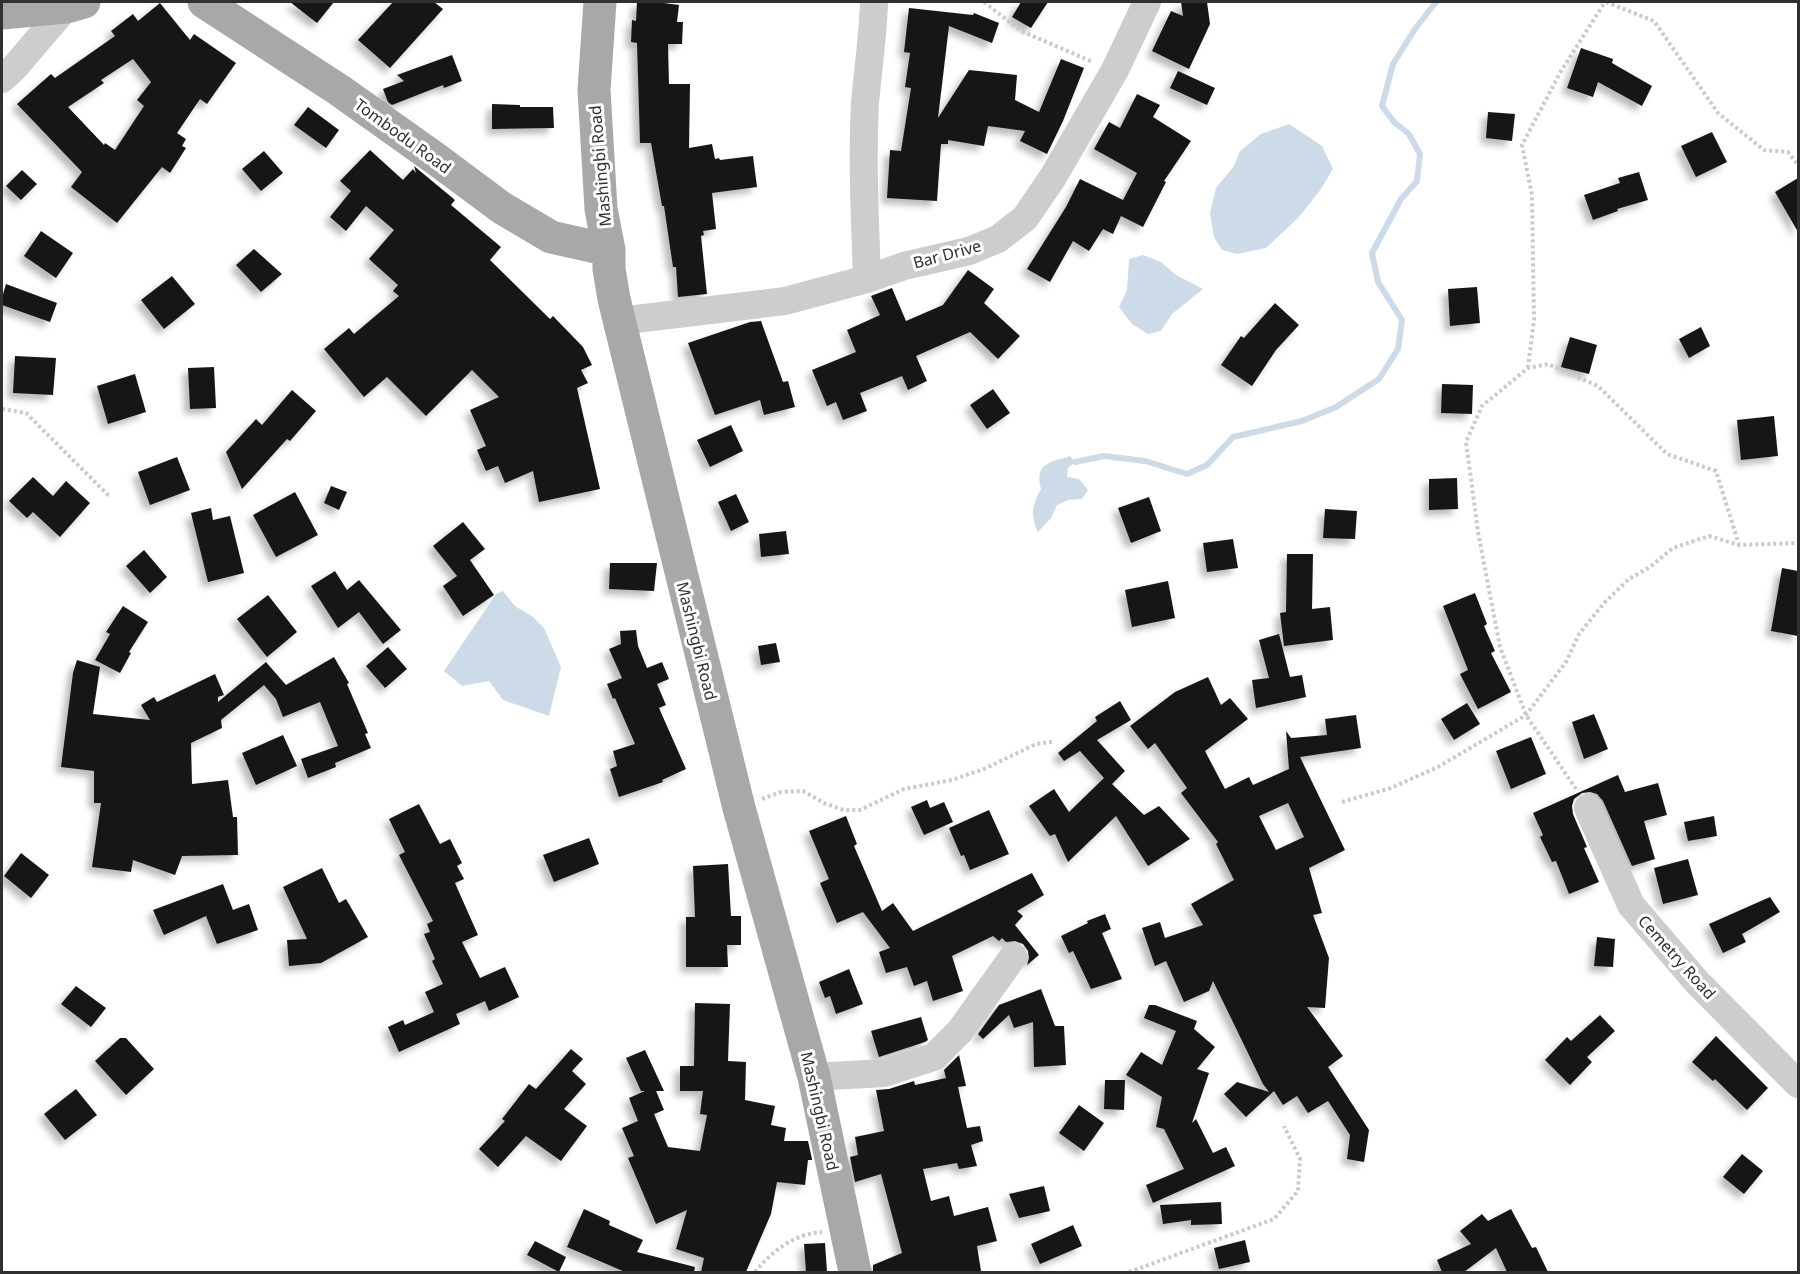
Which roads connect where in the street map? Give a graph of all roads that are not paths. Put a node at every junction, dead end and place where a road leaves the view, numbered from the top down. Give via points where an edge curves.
1 (204, 2) edge
2 (600, 2) edge
3 (874, 2) edge
4 (1147, 2) edge
5 (75, 4) edge
6 (2, 13) edge
7 (2, 79) edge
8 (609, 250) junction
9 (867, 279) junction
10 (619, 321) junction
11 (1588, 808) road end
12 (1013, 957) dead end
13 (814, 1077) junction
14 (1798, 1084) edge
15 (855, 1272) edge

1 - 8 main road, Tombodu Road via 339,90 502,208 551,237
2 - 8 main road, Mashingbi Road via 594,90 601,209
3 - 9 street via 865,103
4 - 9 street, Bar Drive via 1115,70 1025,218 999,239 969,251
5 - 6 main road
5 - 7 street
8 - 10 main road, Mashingbi Road
9 - 10 street, Bar Drive via 785,301
10 - 13 main road, Mashingbi Road via 738,808
11 - 14 street, Cemetry Road via 1631,905 1696,982
12 - 13 street via 960,1031 934,1057 884,1073
13 - 15 main road, Mashingbi Road

